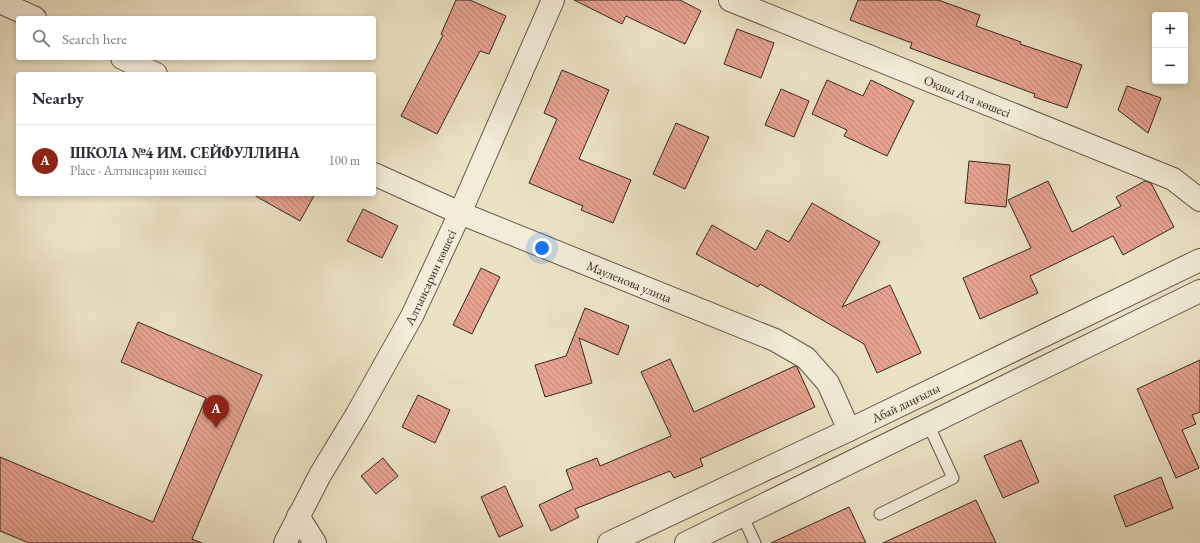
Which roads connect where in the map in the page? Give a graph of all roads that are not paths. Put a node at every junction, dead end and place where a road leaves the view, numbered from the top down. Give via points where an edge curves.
1 (553, 0) edge
2 (730, 0) edge
3 (0, 2) edge
4 (31, 16) edge
5 (126, 60) edge
6 (152, 72) edge
7 (376, 175) edge
8 (1200, 200) edge
9 (460, 214) junction
10 (1200, 260) edge
11 (1200, 291) edge
12 (928, 424) junction
13 (849, 430) junction
14 (880, 514) dead end
15 (742, 515) junction
16 (298, 516) junction
17 (285, 543) edge
18 (315, 543) edge
19 (609, 543) edge
20 (686, 543) edge
21 (755, 543) edge

1 - 9 street, Алтынсарин көшесі
2 - 8 street, Оқшы Ата көшесі via 1173,179
3 - 4 street
5 - 6 street
7 - 9 street, Мауленова улица
9 - 13 street, Мауленова улица via 775,340 806,358 828,383
9 - 16 street, Алтынсарин көшесі via 412,316
10 - 13 street, Абай даңғылы
11 - 12 street
12 - 14 lane via 953,478
12 - 15 street
13 - 19 street, Абай даңғылы
15 - 20 street
15 - 21 lane
16 - 17 street, Алтынсарин көшесі
16 - 18 street

